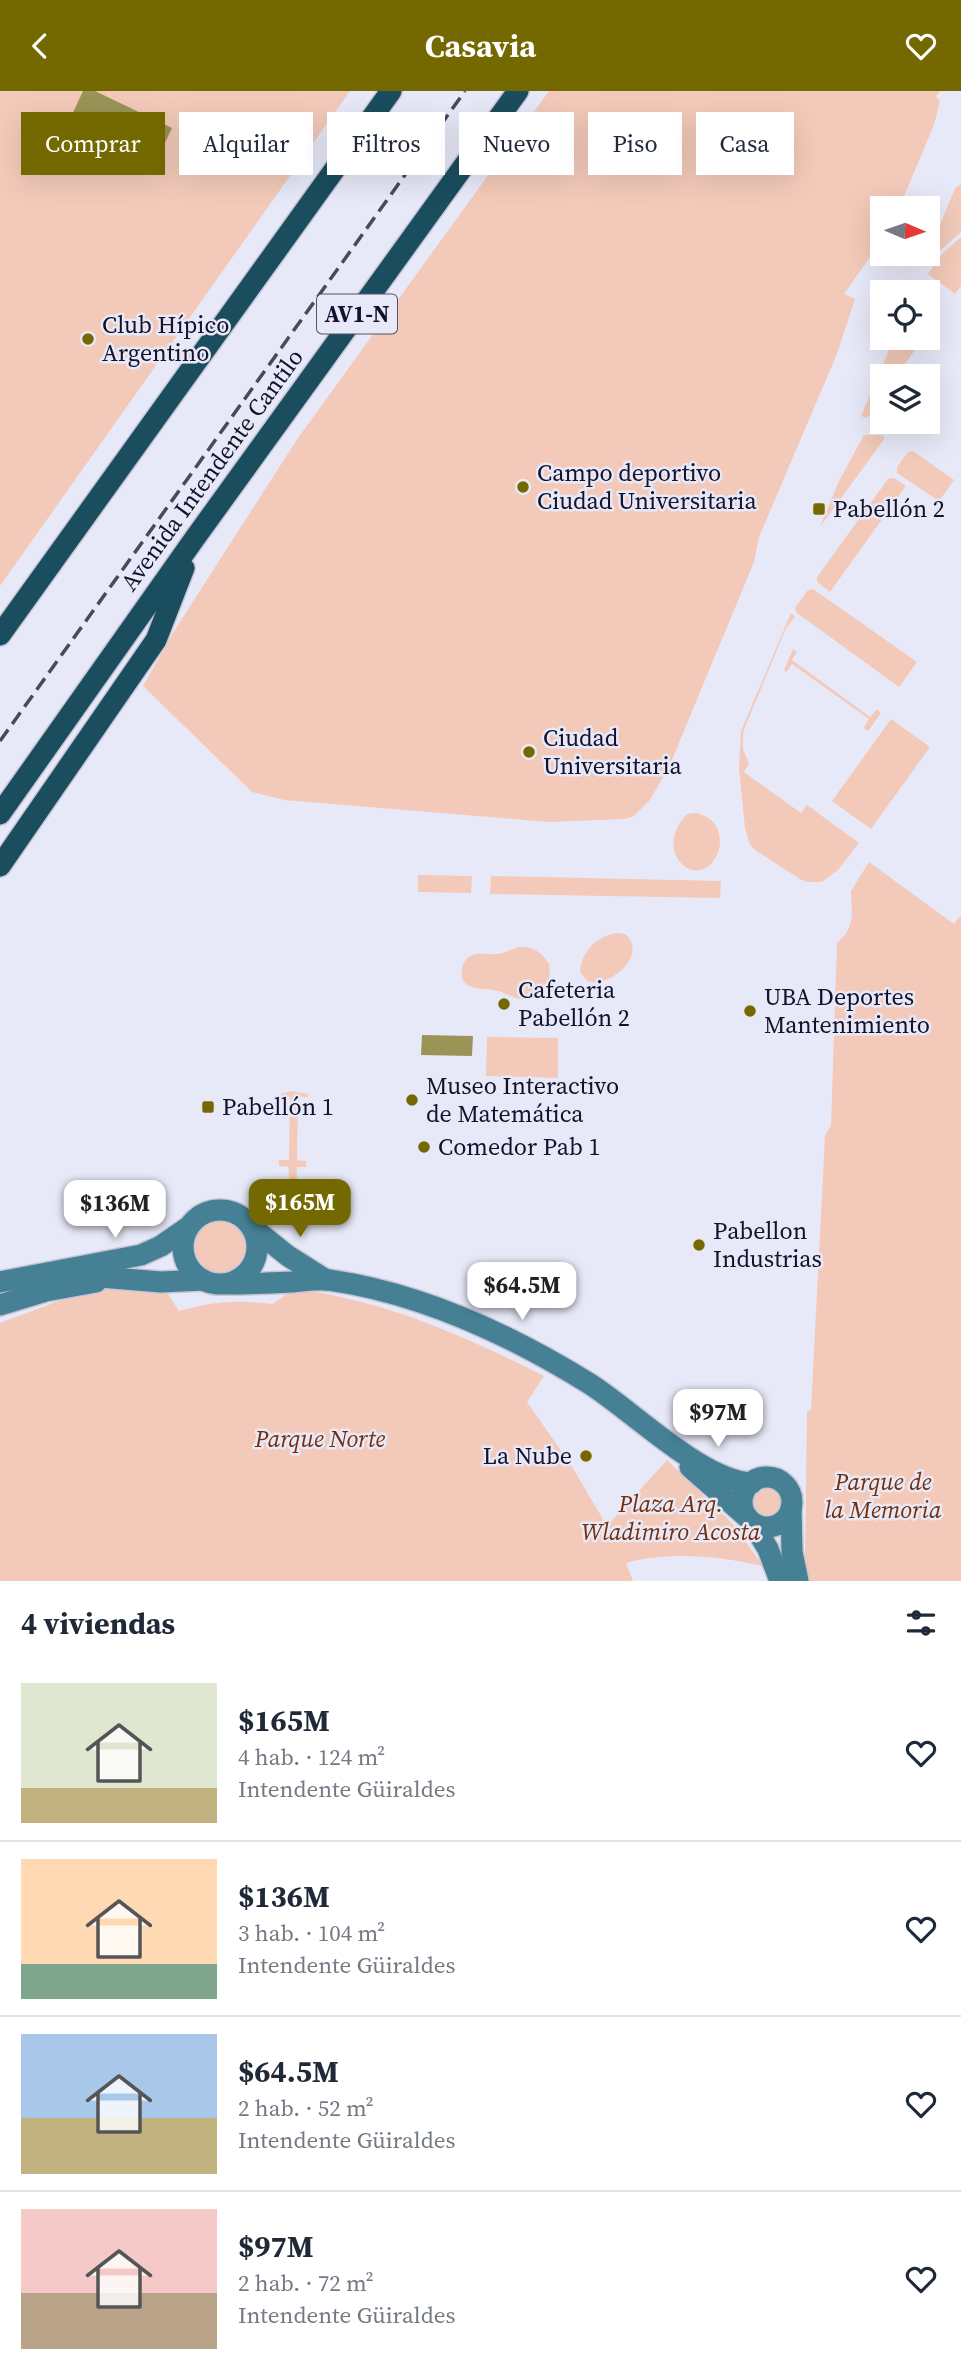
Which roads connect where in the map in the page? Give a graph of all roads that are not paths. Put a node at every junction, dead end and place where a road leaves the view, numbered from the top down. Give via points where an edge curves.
1 (391, 91) edge
2 (518, 91) edge
3 (195, 538) junction
4 (0, 635) edge
5 (0, 814) edge
6 (0, 866) edge
7 (187, 1228) junction
8 (253, 1228) junction
9 (52, 1272) junction
10 (113, 1279) junction
11 (203, 1280) junction
12 (327, 1280) junction
13 (0, 1282) edge
14 (227, 1284) junction
15 (0, 1305) edge
16 (676, 1449) junction
17 (752, 1483) junction
18 (791, 1508) junction
19 (750, 1521) junction
20 (780, 1581) edge
21 (798, 1581) edge

1 - 4 highway
2 - 3 highway, Avenida Intendente Cantilo / AV1-N
3 - 5 highway, Avenida Intendente Cantilo / AV1-N
3 - 6 highway via 156,641
7 - 8 main road via 197,1217 220,1209 232,1210
7 - 9 main road via 141,1255
7 - 11 main road via 183,1252
8 - 12 main road via 288,1257
8 - 14 main road via 258,1242 251,1269
9 - 10 main road
9 - 13 main road
10 - 11 main road
10 - 15 main road
11 - 14 main road
12 - 14 main road
12 - 16 main road via 434,1307 502,1335 598,1390
16 - 17 main road via 729,1479
16 - 19 main road
17 - 18 main road via 769,1477 780,1481 789,1489
17 - 19 main road via 742,1499
18 - 19 main road via 788,1517 773,1527
18 - 21 main road via 791,1545
19 - 20 main road via 768,1549

